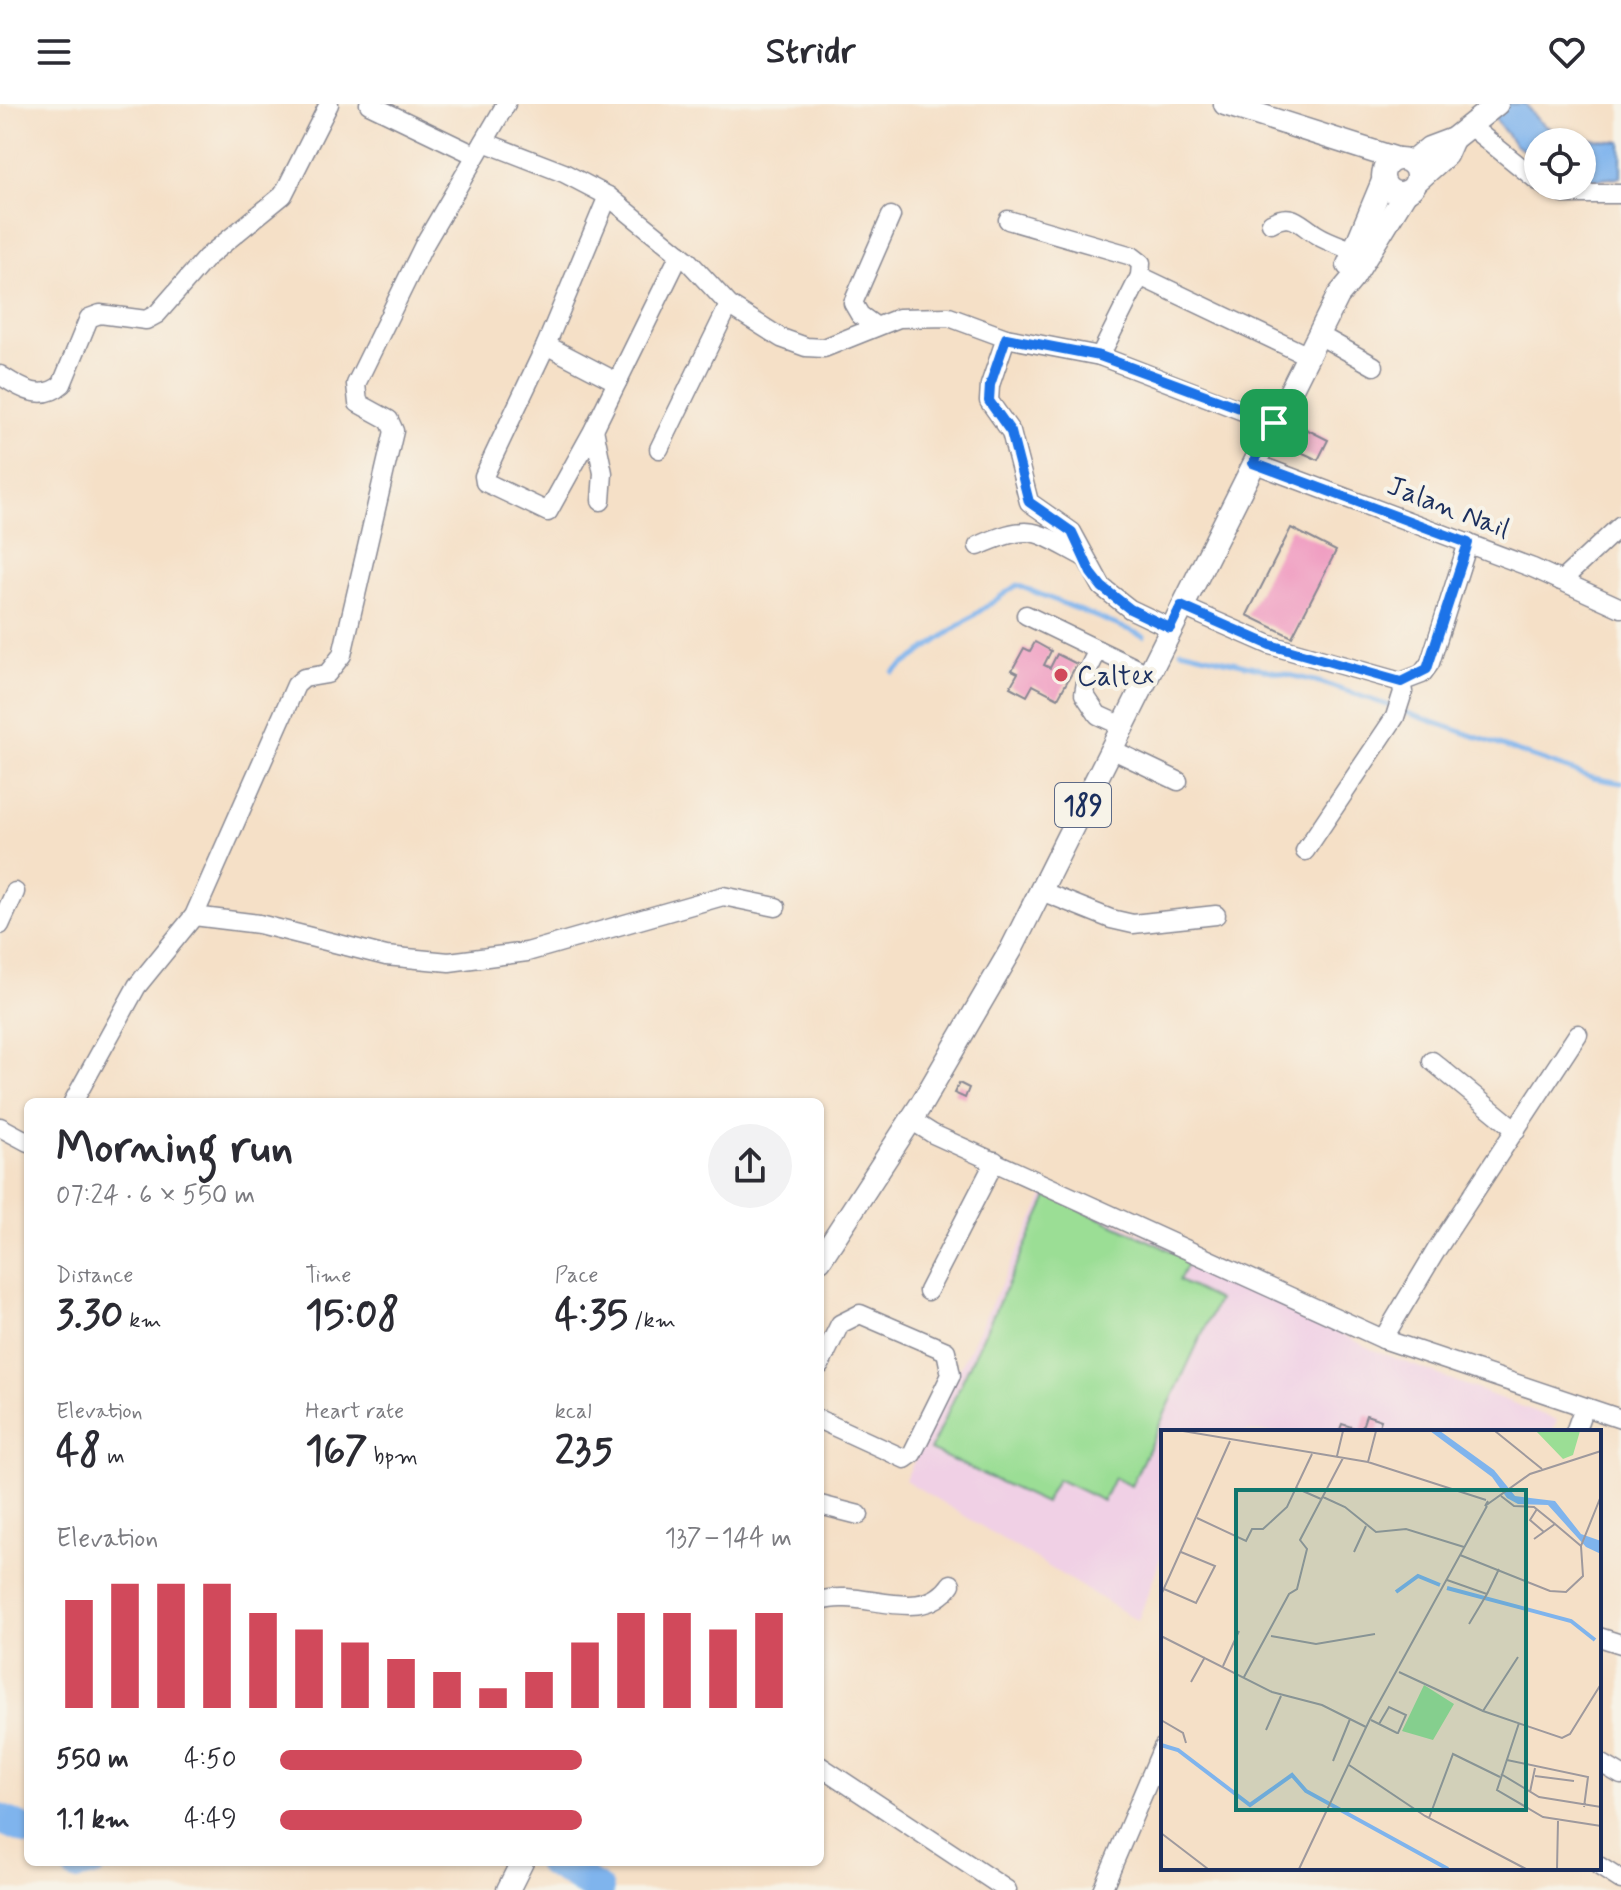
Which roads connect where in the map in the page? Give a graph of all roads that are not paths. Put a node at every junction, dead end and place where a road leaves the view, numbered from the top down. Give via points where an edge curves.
1 (329, 104) edge
2 (369, 104) edge
3 (506, 104) edge
4 (1225, 104) edge
5 (1497, 104) edge
6 (1466, 129) junction
7 (479, 148) junction
8 (1524, 171) edge
9 (1399, 175) junction
10 (1596, 194) edge
11 (1621, 194) edge
12 (608, 196) junction
13 (891, 216) dead end
14 (1008, 220) dead end
15 (1271, 223) dead end
16 (1354, 251) junction
17 (680, 254) junction
18 (1140, 276) junction
19 (1338, 296) junction
20 (729, 305) junction
21 (874, 325) junction
22 (1319, 335) junction
23 (1006, 338) junction
24 (546, 345) junction
25 (1100, 356) junction
26 (1308, 356) junction
27 (1374, 366) dead end
28 (0, 375) edge
29 (617, 382) junction
30 (1274, 423) junction
31 (594, 429) junction
32 (659, 449) dead end
33 (1253, 463) junction
34 (601, 501) dead end
35 (1621, 525) edge
36 (1468, 543) junction
37 (978, 546) dead end
38 (1084, 557) junction
39 (1561, 581) junction
40 (1181, 606) junction
41 (1621, 608) edge
42 (1026, 615) dead end
43 (1170, 628) junction
44 (1098, 650) junction
45 (1148, 674) junction
46 (1401, 682) junction
47 (1122, 726) junction
48 (1111, 749) junction
49 (1178, 781) dead end
50 (1305, 851) dead end
51 (1041, 891) junction
52 (15, 892) dead end
53 (776, 907) dead end
54 (1216, 915) dead end
55 (194, 916) junction
56 (0, 925) edge
57 (1578, 1034) dead end
58 (1432, 1061) dead end
59 (75, 1098) edge
60 (911, 1120) junction
61 (0, 1127) edge
62 (1516, 1130) junction
63 (24, 1140) edge
64 (995, 1161) junction
65 (824, 1254) edge
66 (928, 1291) dead end
67 (1383, 1339) junction
68 (824, 1357) edge
69 (1584, 1407) junction
70 (1621, 1419) edge
71 (824, 1422) edge
72 (1576, 1430) edge
73 (824, 1506) edge
74 (859, 1515) dead end
75 (951, 1584) dead end
76 (824, 1600) edge
77 (1601, 1638) edge
78 (1621, 1644) edge
79 (1161, 1752) edge
80 (1601, 1763) edge
81 (824, 1769) edge
82 (1621, 1775) edge
83 (1601, 1867) edge
84 (1621, 1880) edge
85 (1007, 1890) edge
86 (1102, 1890) edge

1 - 28 street via 283,195 206,258 157,314 146,320 100,314 89,318 62,384 53,391 28,391
2 - 7 street
3 - 7 street
4 - 9 main road via 1335,142 1344,153
5 - 6 main road
6 - 8 street
6 - 9 main road via 1429,148
7 - 12 street via 564,173
7 - 55 street via 425,243 354,391 358,403 389,420 394,431 347,642 332,670 299,680 291,694
9 - 16 main road, 189
9 - 19 main road, 189 via 1353,278
10 - 11 street
12 - 17 street
12 - 24 street
13 - 21 street via 853,303
14 - 18 street via 1132,256 1141,263
15 - 16 street via 1295,218 1317,235
16 - 19 main road, 189
17 - 20 street
17 - 29 street
18 - 25 street
18 - 26 street
19 - 22 main road, 189
20 - 21 street via 781,338 806,347 824,348
20 - 32 street
21 - 23 street via 934,315
22 - 26 main road, 189
22 - 27 street
23 - 25 street
23 - 38 street via 989,401 1011,432 1029,502 1072,532
24 - 29 street
24 - 31 street via 484,480 548,512
25 - 30 street
26 - 30 main road, 189
29 - 31 street
30 - 33 main road, 189
31 - 34 street via 604,483
33 - 36 street, Jalan Nail
33 - 40 main road, 189
35 - 39 street
36 - 39 street, Jalan Nail
36 - 46 street via 1430,663 1422,674
37 - 38 street via 1010,532 1038,531
38 - 43 street via 1102,587 1120,603
39 - 41 street, Jalan Nail
40 - 43 main road, 189
40 - 46 street via 1270,645
42 - 44 street
43 - 45 main road, 189
44 - 45 street
44 - 47 street via 1084,694 1098,715
45 - 47 main road, 189
46 - 50 street via 1398,710
47 - 48 main road, 189
48 - 49 street
48 - 51 main road, 189
51 - 54 street via 1133,924
51 - 60 main road, 189 via 984,1000
52 - 56 street
53 - 55 street via 723,896 527,952 449,962 386,956 259,924
55 - 59 street via 137,986
57 - 62 street
58 - 62 street
60 - 64 street
60 - 65 main road, 189
61 - 63 street
62 - 67 street
64 - 66 street
64 - 67 street
67 - 69 street
68 - 71 street via 840,1324 860,1314 946,1351 951,1375 905,1459
69 - 70 street
69 - 72 street
73 - 74 street
75 - 76 street via 942,1597 927,1604 836,1595
77 - 78 street
79 - 86 street
80 - 82 street
81 - 85 street
83 - 84 street

